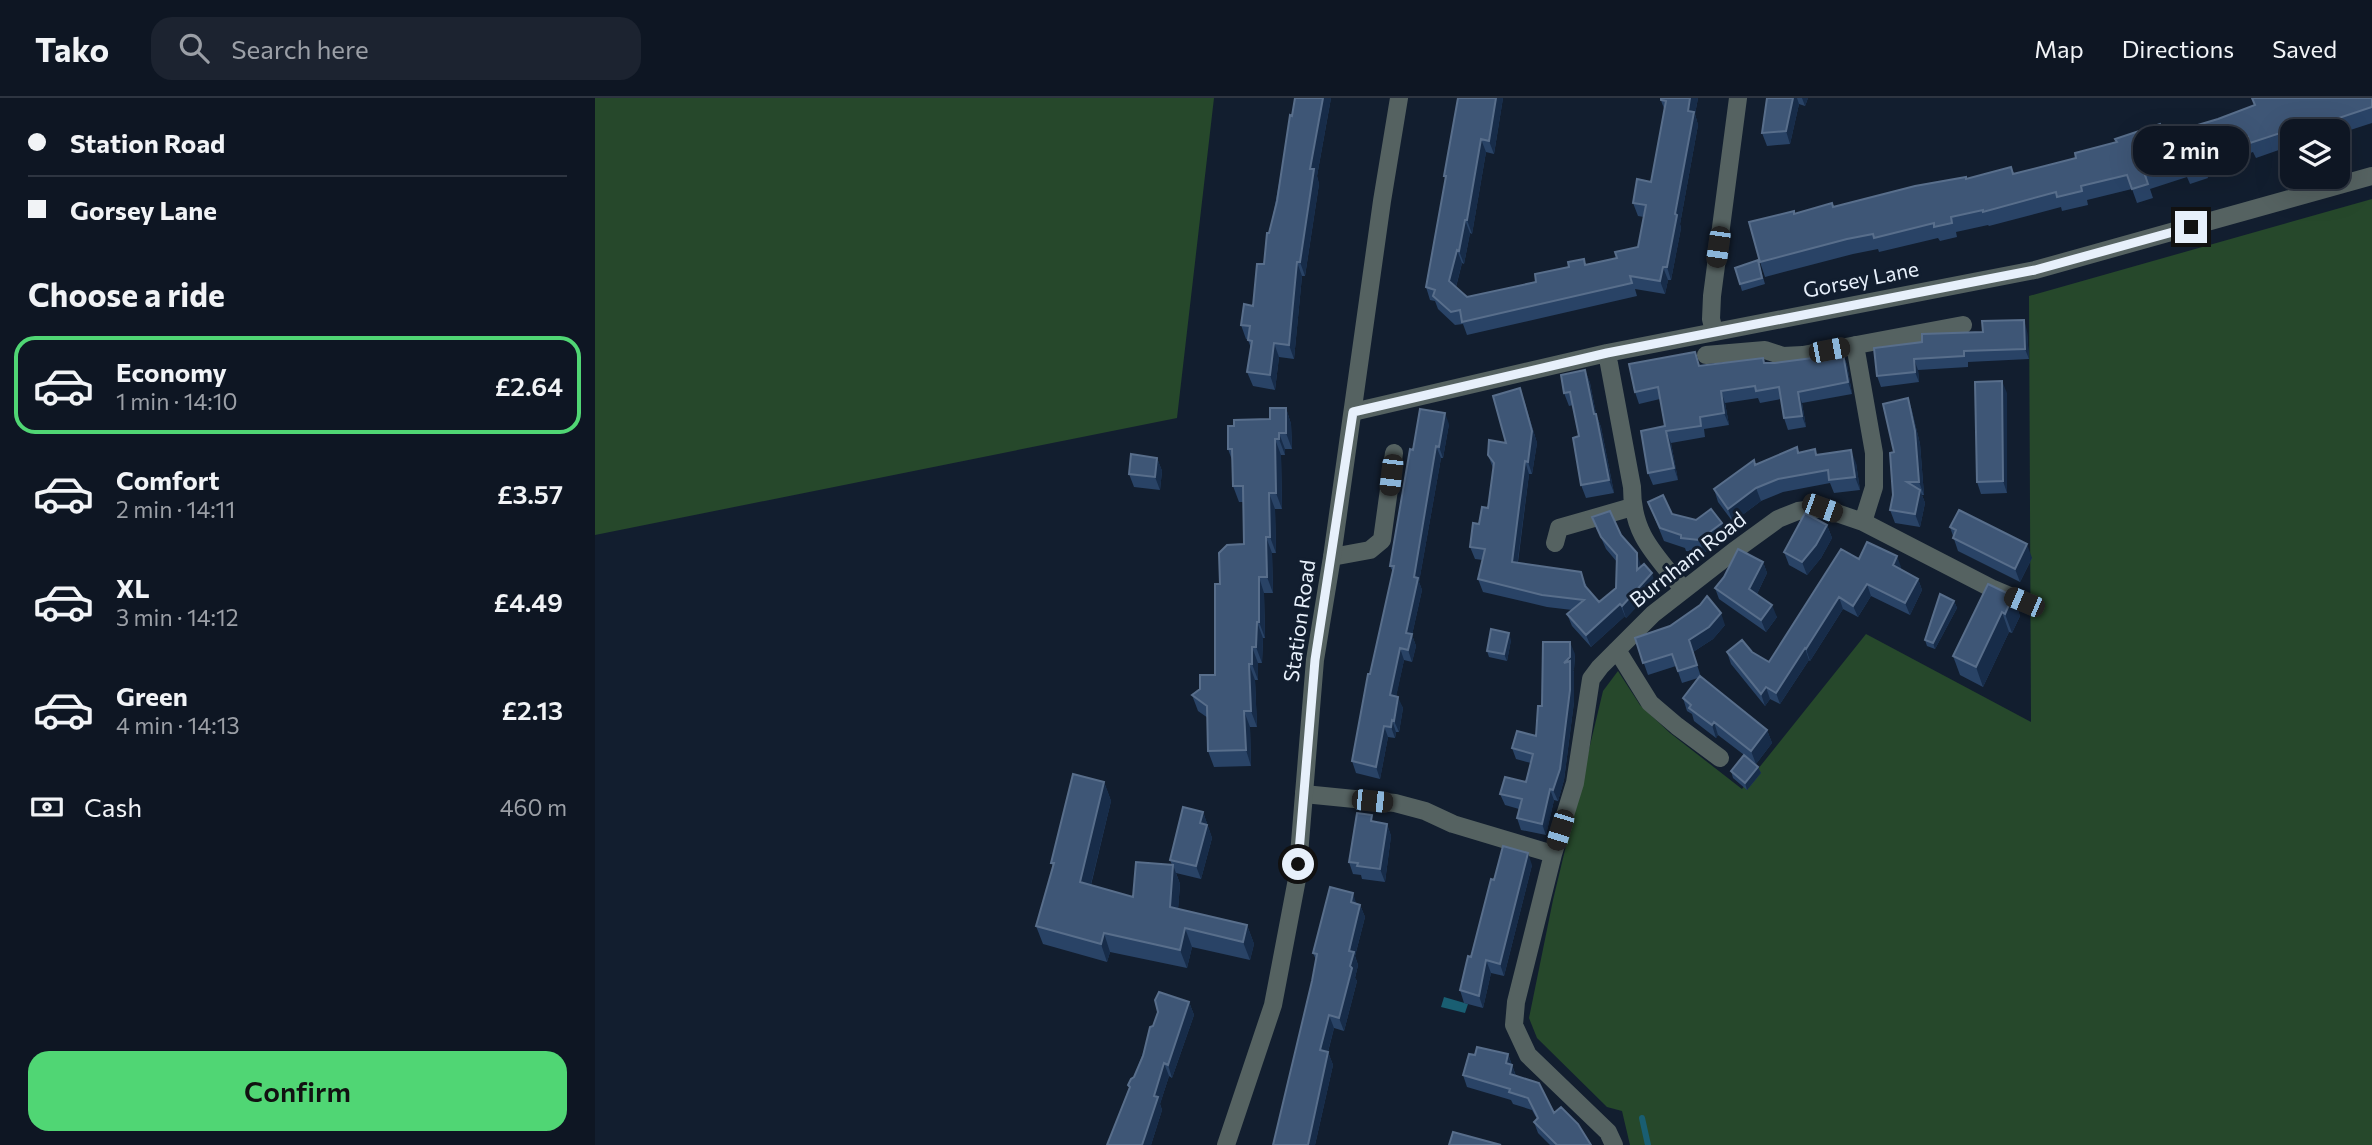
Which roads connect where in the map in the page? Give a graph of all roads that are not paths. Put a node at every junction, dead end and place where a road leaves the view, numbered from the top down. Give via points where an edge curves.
1 (1399, 98) edge
2 (1738, 98) edge
3 (2372, 176) edge
4 (1963, 325) dead end
5 (1714, 331) junction
6 (1854, 345) junction
7 (1607, 353) junction
8 (1706, 355) dead end
9 (1353, 412) junction
10 (1394, 453) dead end
11 (1632, 507) junction
12 (1863, 522) junction
13 (1555, 543) dead end
14 (1332, 557) junction
15 (1683, 590) junction
16 (2024, 602) dead end
17 (1616, 650) junction
18 (1720, 758) dead end
19 (1304, 794) junction
20 (1553, 854) junction
21 (1226, 1145) edge
22 (1614, 1145) edge

1 - 9 street, Station Road
2 - 5 street via 1711,296
3 - 5 street, Gorsey Lane via 2035,270
4 - 6 street
5 - 7 street, Gorsey Lane
6 - 8 street via 1803,355 1783,356 1765,350
6 - 12 street via 1874,453 1874,487
7 - 9 street, Gorsey Lane
7 - 11 street
9 - 14 street, Station Road
10 - 14 street via 1382,540 1370,550
11 - 13 street via 1559,528
11 - 15 street via 1639,531
12 - 15 street, Burnham Road via 1822,508 1798,511 1778,519
12 - 16 street, Burnham Road via 1988,594
14 - 19 street, Station Road via 1315,660
15 - 17 street, Burnham Road
17 - 18 street via 1650,703
17 - 20 street, Burnham Road via 1591,679 1574,783
19 - 20 street via 1395,803
19 - 21 street, Station Road via 1297,879 1273,1005
20 - 22 street, Burnham Road via 1514,1025 1528,1055 1608,1132

